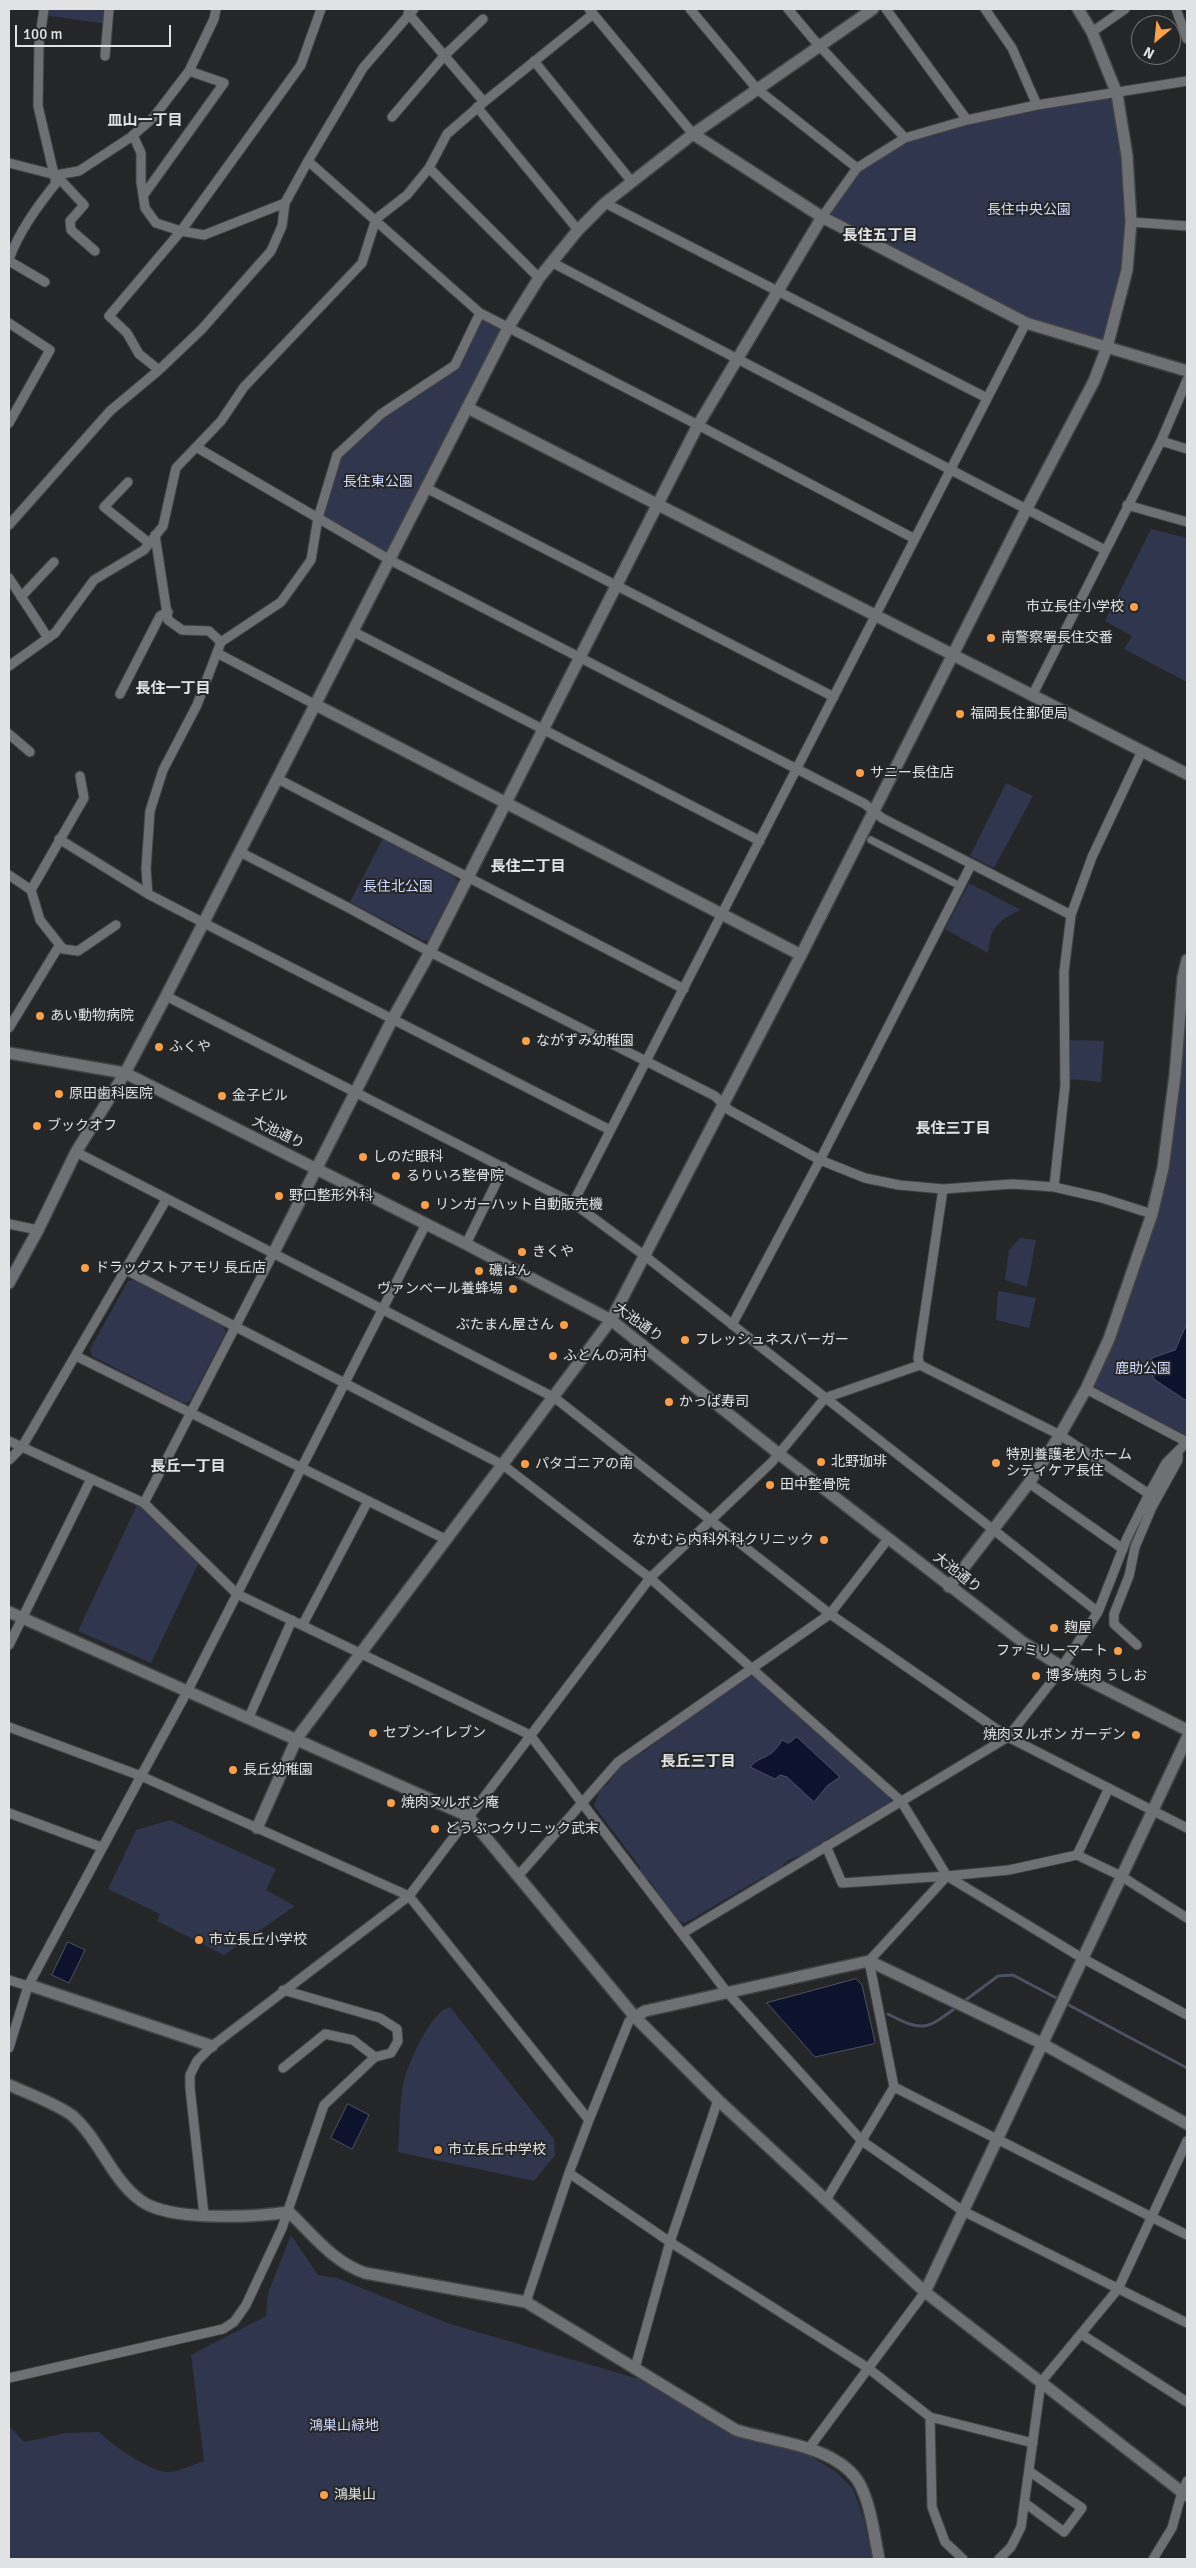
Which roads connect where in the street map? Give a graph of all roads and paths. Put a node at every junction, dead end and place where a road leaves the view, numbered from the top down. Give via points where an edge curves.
1 (44, 9) edge
2 (109, 9) edge
3 (216, 9) edge
4 (321, 9) edge
5 (690, 9) edge
6 (788, 9) edge
7 (873, 9) edge
8 (886, 9) edge
9 (985, 9) edge
10 (1078, 9) edge
11 (1125, 9) edge
12 (1176, 9) edge
13 (411, 11) edge
14 (591, 11) edge
15 (483, 19) dead end
16 (1092, 32) junction
17 (1187, 39) edge
18 (819, 46) junction
19 (105, 56) dead end
20 (444, 56) junction
21 (534, 61) junction
22 (188, 72) junction
23 (1187, 81) edge
24 (757, 89) junction
25 (1116, 91) junction
26 (480, 104) junction
27 (1037, 104) junction
28 (392, 117) dead end
29 (967, 120) junction
30 (693, 134) junction
31 (133, 135) junction
32 (905, 138) junction
33 (308, 161) junction
34 (9, 163) edge
35 (429, 168) junction
36 (857, 168) junction
37 (56, 176) junction
38 (632, 182) junction
39 (143, 196) junction
40 (285, 202) junction
41 (605, 203) junction
42 (822, 217) junction
43 (376, 219) junction
44 (1131, 222) junction
45 (1187, 226) edge
46 (578, 230) junction
47 (181, 231) junction
48 (95, 251) dead end
49 (9, 260) edge
50 (551, 262) junction
51 (538, 278) junction
52 (45, 282) dead end
53 (778, 292) junction
54 (480, 313) junction
55 (9, 323) edge
56 (1026, 323) junction
57 (508, 328) junction
58 (1107, 347) junction
59 (737, 359) junction
60 (158, 370) junction
61 (1187, 371) edge
62 (1187, 380) edge
63 (987, 398) junction
64 (468, 408) junction
65 (9, 423) edge
66 (698, 424) junction
67 (1161, 441) junction
68 (196, 447) junction
69 (1187, 449) edge
70 (950, 470) junction
71 (128, 482) dead end
72 (428, 489) junction
73 (658, 504) junction
74 (1128, 505) junction
75 (1026, 510) junction
76 (318, 518) junction
77 (1187, 522) edge
78 (9, 525) edge
79 (155, 535) junction
80 (915, 539) junction
81 (149, 543) junction
82 (1105, 550) junction
83 (390, 560) junction
84 (54, 562) dead end
85 (9, 578) edge
86 (615, 585) junction
87 (22, 597) junction
88 (168, 612) junction
89 (876, 617) junction
90 (354, 632) junction
91 (48, 638) junction
92 (221, 642) junction
93 (217, 654) junction
94 (953, 654) junction
95 (580, 657) junction
96 (9, 666) edge
97 (120, 694) dead end
98 (1032, 694) junction
99 (834, 697) junction
100 (316, 705) junction
101 (543, 729) junction
102 (9, 734) edge
103 (1142, 751) junction
104 (30, 752) dead end
105 (798, 769) junction
106 (1187, 774) edge
107 (80, 776) dead end
108 (278, 779) junction
109 (505, 804) junction
110 (874, 811) junction
111 (59, 839) junction
112 (871, 840) dead end
113 (760, 841) junction
114 (240, 852) junction
115 (971, 865) junction
116 (9, 875) edge
117 (467, 877) junction
118 (960, 886) junction
119 (31, 890) junction
120 (148, 894) junction
121 (723, 914) junction
122 (1071, 915) junction
123 (204, 923) junction
124 (116, 925) dead end
125 (59, 946) junction
126 (430, 952) junction
127 (802, 955) junction
128 (1187, 960) edge
129 (684, 989) junction
130 (166, 996) junction
131 (392, 1020) junction
132 (9, 1028) edge
133 (9, 1053) edge
134 (647, 1060) junction
135 (125, 1073) junction
136 (356, 1093) junction
137 (723, 1103) junction
138 (610, 1130) junction
139 (76, 1152) junction
140 (820, 1160) junction
141 (504, 1167) junction
142 (316, 1168) junction
143 (1054, 1187) junction
144 (943, 1189) junction
145 (166, 1200) junction
146 (573, 1203) junction
147 (1152, 1214) junction
148 (9, 1224) edge
149 (426, 1224) junction
150 (38, 1230) junction
151 (466, 1244) junction
152 (273, 1254) junction
153 (645, 1256) junction
154 (126, 1270) junction
155 (9, 1283) edge
156 (382, 1310) junction
157 (611, 1320) junction
158 (732, 1325) junction
159 (235, 1327) junction
160 (76, 1356) junction
161 (920, 1365) junction
162 (344, 1383) junction
163 (1086, 1389) junction
164 (555, 1398) junction
165 (825, 1398) junction
166 (191, 1412) junction
167 (1060, 1435) junction
168 (9, 1441) edge
169 (22, 1447) junction
170 (1178, 1451) junction
171 (779, 1454) junction
172 (9, 1460) edge
173 (503, 1465) junction
174 (301, 1468) junction
175 (91, 1479) junction
176 (1029, 1483) junction
177 (1149, 1494) junction
178 (368, 1501) junction
179 (144, 1504) junction
180 (711, 1520) junction
181 (994, 1531) junction
182 (888, 1539) junction
183 (447, 1540) junction
184 (1123, 1549) junction
185 (650, 1578) junction
186 (949, 1587) junction
187 (237, 1594) junction
188 (9, 1612) edge
189 (1098, 1612) junction
190 (830, 1614) junction
191 (22, 1618) junction
192 (292, 1620) junction
193 (303, 1624) junction
194 (9, 1645) edge
195 (1137, 1645) dead end
196 (362, 1653) junction
197 (1062, 1667) junction
198 (753, 1668) junction
199 (188, 1690) junction
200 (249, 1717) junction
201 (9, 1727) edge
202 (1187, 1730) edge
203 (530, 1735) junction
204 (1008, 1737) junction
205 (297, 1738) junction
206 (1187, 1738) edge
207 (140, 1776) junction
208 (1109, 1788) junction
209 (901, 1801) junction
210 (584, 1803) junction
211 (1152, 1810) junction
212 (9, 1813) edge
213 (468, 1816) junction
214 (257, 1828) junction
215 (1187, 1828) edge
216 (826, 1846) junction
217 (100, 1847) junction
218 (1077, 1855) junction
219 (518, 1876) junction
220 (947, 1876) junction
221 (1121, 1876) junction
222 (409, 1896) junction
223 (1187, 1918) edge
224 (683, 1934) junction
225 (1082, 1958) junction
226 (869, 1961) junction
227 (9, 1980) edge
228 (28, 1985) junction
229 (283, 1990) junction
230 (726, 1991) junction
231 (1187, 2015) edge
232 (634, 2017) junction
233 (1041, 2043) junction
234 (212, 2046) junction
235 (9, 2048) edge
236 (375, 2057) junction
237 (283, 2068) dead end
238 (9, 2085) edge
239 (894, 2087) junction
240 (718, 2100) junction
241 (589, 2120) junction
242 (1187, 2124) edge
243 (996, 2139) junction
244 (862, 2141) junction
245 (1187, 2141) edge
246 (569, 2173) junction
247 (826, 2200) junction
248 (963, 2211) junction
249 (289, 2212) junction
250 (204, 2215) junction
251 (1153, 2217) junction
252 (1187, 2235) edge
253 (670, 2242) junction
254 (1118, 2289) junction
255 (925, 2292) junction
256 (526, 2302) junction
257 (1187, 2323) edge
258 (1081, 2334) junction
259 (635, 2368) junction
260 (868, 2368) junction
261 (9, 2378) edge
262 (1041, 2382) junction
263 (1187, 2402) edge
264 (930, 2417) junction
265 (1033, 2443) junction
266 (809, 2448) junction
267 (1029, 2471) junction
268 (1187, 2481) edge
269 (1185, 2494) edge
270 (1025, 2503) junction
271 (879, 2559) edge
272 (963, 2559) edge
273 (999, 2559) edge
274 (1153, 2559) edge

1 - 37 street via 39,44 38,106
2 - 19 street
3 - 22 street
4 - 47 street via 301,65
5 - 24 street
6 - 18 street
7 - 18 street
8 - 29 street
9 - 27 street via 1012,48
10 - 16 street
11 - 16 street
12 - 17 street
13 - 20 street
13 - 33 street via 363,68
14 - 21 street
14 - 30 street
15 - 20 street
16 - 25 street
18 - 24 street
18 - 32 street
20 - 26 street
20 - 28 street
21 - 26 street
21 - 38 street
22 - 31 street via 154,118
22 - 39 street via 224,84
23 - 25 street
24 - 30 street
24 - 36 street
25 - 27 street
25 - 44 street via 1127,156
26 - 35 street via 447,134
26 - 46 street
27 - 29 street
29 - 32 street
30 - 38 street
30 - 42 street
31 - 37 street via 80,172
31 - 39 street via 141,154
32 - 36 street
33 - 40 street
33 - 43 street
34 - 37 street
35 - 43 street via 406,195
35 - 51 street
36 - 42 street
37 - 48 street via 84,205 70,221 71,230
37 - 49 street via 56,183 16,240
38 - 41 street
39 - 47 street via 145,208 156,223
40 - 47 street via 204,235
40 - 60 street via 282,226 271,251 202,330
41 - 46 street
41 - 53 street
42 - 53 street
42 - 56 street
43 - 54 street
43 - 68 street via 362,263 244,387 221,421
44 - 45 street
44 - 58 street via 1127,270
46 - 50 street
47 - 60 street via 109,316 127,333 139,354
49 - 52 street
50 - 51 street
50 - 59 street
51 - 57 street
53 - 59 street
53 - 63 street
54 - 57 street
54 - 76 street via 456,365 381,414 337,455
55 - 65 street via 50,350
56 - 58 street
56 - 63 street
57 - 64 street
57 - 66 street
58 - 61 street
58 - 75 street via 1094,381
59 - 66 street
59 - 70 street
60 - 78 street via 110,411
62 - 67 street
63 - 70 street
64 - 72 street
64 - 73 street
66 - 73 street
66 - 80 street
67 - 69 street
67 - 74 street
68 - 76 street
68 - 79 street via 176,468 163,526
70 - 75 street
70 - 80 street
71 - 81 street via 104,507
72 - 83 street
72 - 86 street
73 - 86 street
73 - 89 street
74 - 77 street
74 - 82 street
75 - 82 street
75 - 94 street
76 - 83 street
76 - 92 street via 311,560 281,602
79 - 81 street
79 - 88 street
80 - 89 street
81 - 91 street via 144,550 94,580
82 - 98 street
83 - 90 street
83 - 95 street
84 - 87 street
85 - 87 street
86 - 95 street
86 - 99 street
87 - 91 street
88 - 92 street via 168,620 182,630 209,631
88 - 97 street via 160,616
89 - 94 street
89 - 99 street
90 - 100 street
90 - 101 street
91 - 96 street
92 - 93 street
93 - 100 street
93 - 120 street via 197,705 163,770 150,811 146,869
94 - 98 street
94 - 110 street
95 - 101 street
95 - 105 street
98 - 103 street
99 - 105 street
100 - 108 street
100 - 109 street
101 - 109 street
101 - 113 street
102 - 104 street
103 - 106 street
103 - 122 street via 1092,857
105 - 110 street
105 - 113 street
107 - 111 street via 84,798
108 - 114 street
108 - 117 street
109 - 117 street
109 - 121 street
110 - 115 street
110 - 127 street
111 - 119 street
111 - 120 street
112 - 118 street
113 - 121 street
114 - 123 street
114 - 126 street
115 - 118 street
115 - 122 street
116 - 119 street
117 - 126 street
117 - 129 street
118 - 140 street
119 - 125 street via 40,920
120 - 123 street
121 - 127 street
121 - 129 street
122 - 143 street via 1064,972 1065,1086
123 - 130 street
123 - 131 street
124 - 125 street via 74,952
125 - 132 street
126 - 131 street
126 - 134 street
127 - 137 street
128 - 147 street via 1163,1168
129 - 134 street
130 - 135 street
130 - 136 street
131 - 136 street
131 - 138 street
133 - 135 street, 大池通り
134 - 137 street via 716,1096
134 - 138 street
135 - 139 street
135 - 142 street, 大池通り
136 - 141 street
136 - 142 street
137 - 140 street via 729,1110
137 - 153 street
138 - 146 street
139 - 145 street
139 - 150 street
140 - 144 street via 865,1178
140 - 158 street
141 - 146 street
141 - 151 street
142 - 149 street, 大池通り
142 - 152 street
143 - 144 street via 1013,1184
143 - 147 street
144 - 161 street via 918,1358
145 - 152 street
145 - 154 street
146 - 153 street
147 - 163 street via 1109,1338
148 - 150 street
149 - 151 street, 大池通り
149 - 156 street
150 - 155 street
151 - 157 street, 大池通り
152 - 156 street
152 - 159 street
153 - 157 street
153 - 158 street
154 - 159 street
154 - 160 street
156 - 162 street
156 - 164 street
157 - 164 street
157 - 171 street, 大池通り
158 - 165 street
159 - 162 street
159 - 166 street
160 - 166 street
160 - 169 street
161 - 165 street
161 - 167 street
162 - 173 street
162 - 174 street
163 - 167 street
163 - 170 street via 1187,1442
164 - 173 street
164 - 180 street
165 - 171 street
165 - 181 street
166 - 174 street
166 - 179 street
167 - 176 street
167 - 177 street
168 - 169 street
169 - 172 street
169 - 175 street
170 - 177 street via 1166,1463
170 - 195 street via 1178,1460 1135,1547 1129,1576 1114,1614 1114,1624
171 - 180 street
171 - 182 street, 大池通り
173 - 183 street
173 - 185 street
174 - 178 street
174 - 187 street
175 - 179 street
175 - 191 street
176 - 181 street
176 - 184 street
177 - 184 street
178 - 183 street
178 - 193 street
179 - 187 street
180 - 185 street
180 - 190 street
181 - 186 street
181 - 189 street
182 - 186 street, 大池通り
182 - 190 street
183 - 196 street
184 - 189 street
185 - 198 street
185 - 203 street
186 - 197 street, 大池通り via 1024,1644
187 - 192 street
187 - 199 street
188 - 191 street
189 - 197 street
190 - 198 street
190 - 204 street
191 - 194 street
191 - 199 street
192 - 193 street
192 - 200 street
193 - 196 street
196 - 203 street
196 - 205 street
197 - 202 street, 大池通り
197 - 204 street
198 - 209 street
198 - 210 street via 618,1762
199 - 200 street
199 - 207 street
200 - 205 street
201 - 207 street
203 - 210 street
203 - 213 street
204 - 208 street
204 - 209 street
205 - 213 street
205 - 214 street
206 - 211 street
207 - 214 street
207 - 217 street
208 - 211 street
208 - 218 street
209 - 216 street
209 - 220 street
210 - 219 street
210 - 224 street
211 - 215 street
211 - 221 street
212 - 217 street
213 - 219 street
213 - 222 street
214 - 222 street
216 - 220 street via 842,1883
216 - 224 street
217 - 228 street
218 - 220 street via 1009,1870
218 - 221 street
219 - 232 street
220 - 225 street
220 - 226 street
221 - 223 street
221 - 225 street
222 - 229 street
222 - 241 street
224 - 230 street
225 - 231 street
225 - 233 street
226 - 230 street
226 - 233 street
226 - 239 street
227 - 228 street
228 - 234 street
228 - 235 street
229 - 234 street
229 - 236 street via 380,2018 397,2028 398,2041 391,2052
230 - 232 street via 645,2011
230 - 244 street
232 - 240 street
232 - 241 street via 629,2021
233 - 242 street
233 - 243 street
234 - 250 street via 190,2075
236 - 237 street via 353,2040 325,2034
236 - 249 street via 324,2105
238 - 250 street via 72,2116 126,2188 141,2201 174,2213
239 - 243 street
239 - 244 street
240 - 247 street
240 - 253 street
241 - 246 street
243 - 248 street
243 - 251 street
244 - 247 street
244 - 248 street
245 - 251 street
246 - 253 street
246 - 256 street
247 - 255 street
248 - 254 street
248 - 255 street
249 - 250 street
249 - 256 street via 347,2267
249 - 261 street via 246,2305 234,2322 223,2329
251 - 252 street
251 - 254 street
253 - 259 street
253 - 260 street
254 - 257 street
254 - 258 street
255 - 260 street
255 - 262 street
256 - 259 street
258 - 262 street
258 - 263 street
259 - 266 street via 736,2430 762,2439
260 - 264 street
260 - 266 street
262 - 265 street
262 - 269 street
264 - 265 street
264 - 272 street via 932,2507 945,2542
265 - 267 street
266 - 271 street via 838,2462 858,2481 867,2504
267 - 270 street
267 - 270 street via 1082,2508 1064,2532
268 - 269 street
269 - 274 street via 1172,2528
270 - 273 street via 1021,2527 1011,2547

